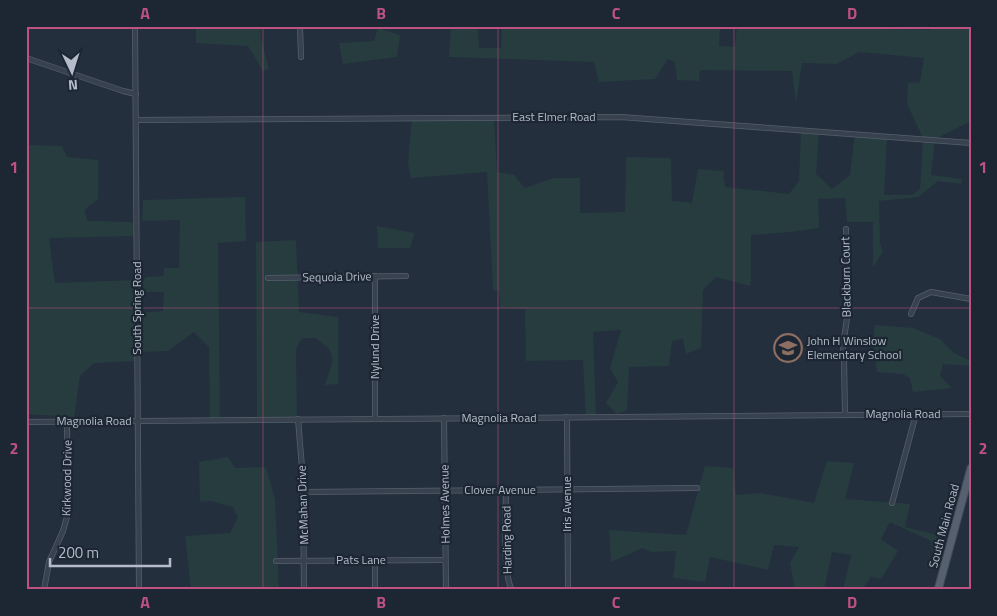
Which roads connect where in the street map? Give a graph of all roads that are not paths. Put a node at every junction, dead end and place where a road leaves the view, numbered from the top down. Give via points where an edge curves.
1 (135, 26) edge
2 (300, 26) edge
3 (300, 57) dead end
4 (26, 58) edge
5 (136, 94) junction
6 (136, 120) junction
7 (971, 143) edge
8 (846, 229) dead end
9 (375, 276) junction
10 (406, 276) dead end
11 (268, 278) dead end
12 (971, 299) edge
13 (911, 314) dead end
14 (916, 414) junction
15 (971, 414) edge
16 (845, 415) junction
17 (566, 417) junction
18 (444, 418) junction
19 (298, 419) junction
20 (375, 419) junction
21 (67, 421) junction
22 (138, 421) junction
23 (26, 422) edge
24 (971, 468) edge
25 (697, 488) dead end
26 (567, 489) junction
27 (445, 490) junction
28 (506, 490) junction
29 (303, 492) junction
30 (892, 503) dead end
31 (375, 560) junction
32 (445, 560) junction
33 (276, 561) dead end
34 (304, 561) junction
35 (44, 590) edge
36 (139, 590) edge
37 (304, 590) edge
38 (375, 590) edge
39 (446, 590) edge
40 (512, 590) edge
41 (568, 590) edge
42 (938, 590) edge

1 - 5 street, South Spring Road
2 - 3 street
4 - 5 street
5 - 6 street, South Spring Road
6 - 7 street, East Elmer Road via 621,117
6 - 22 street, South Spring Road
8 - 16 street, Blackburn Court
9 - 10 street, Sequoia Drive
9 - 11 street, Sequoia Drive
9 - 20 street, Nylund Drive
12 - 13 street via 931,292 918,298
14 - 15 street, Magnolia Road
14 - 16 street, Magnolia Road
14 - 30 street
16 - 17 street, Magnolia Road
17 - 18 street, Magnolia Road
17 - 26 street, Iris Avenue
18 - 20 street, Magnolia Road
18 - 27 street, Holmes Avenue
19 - 20 street, Magnolia Road
19 - 22 street, Magnolia Road
19 - 29 street, McMahan Drive
21 - 22 street, Magnolia Road
21 - 23 street, Magnolia Road
21 - 35 street, Kirkwood Drive via 68,513 50,562
22 - 36 street, South Spring Road
24 - 42 main road, South Main Road
25 - 26 street, Clover Avenue
26 - 28 street, Clover Avenue
26 - 41 street, Iris Avenue
27 - 28 street, Clover Avenue
27 - 29 street, Clover Avenue
27 - 32 street, Holmes Avenue
28 - 40 street, Harding Road via 507,568
29 - 34 street, McMahan Drive
31 - 32 street, Pats Lane
31 - 34 street, Pats Lane
31 - 38 street
32 - 39 street, Holmes Avenue
33 - 34 street, Pats Lane
34 - 37 street, McMahan Drive

